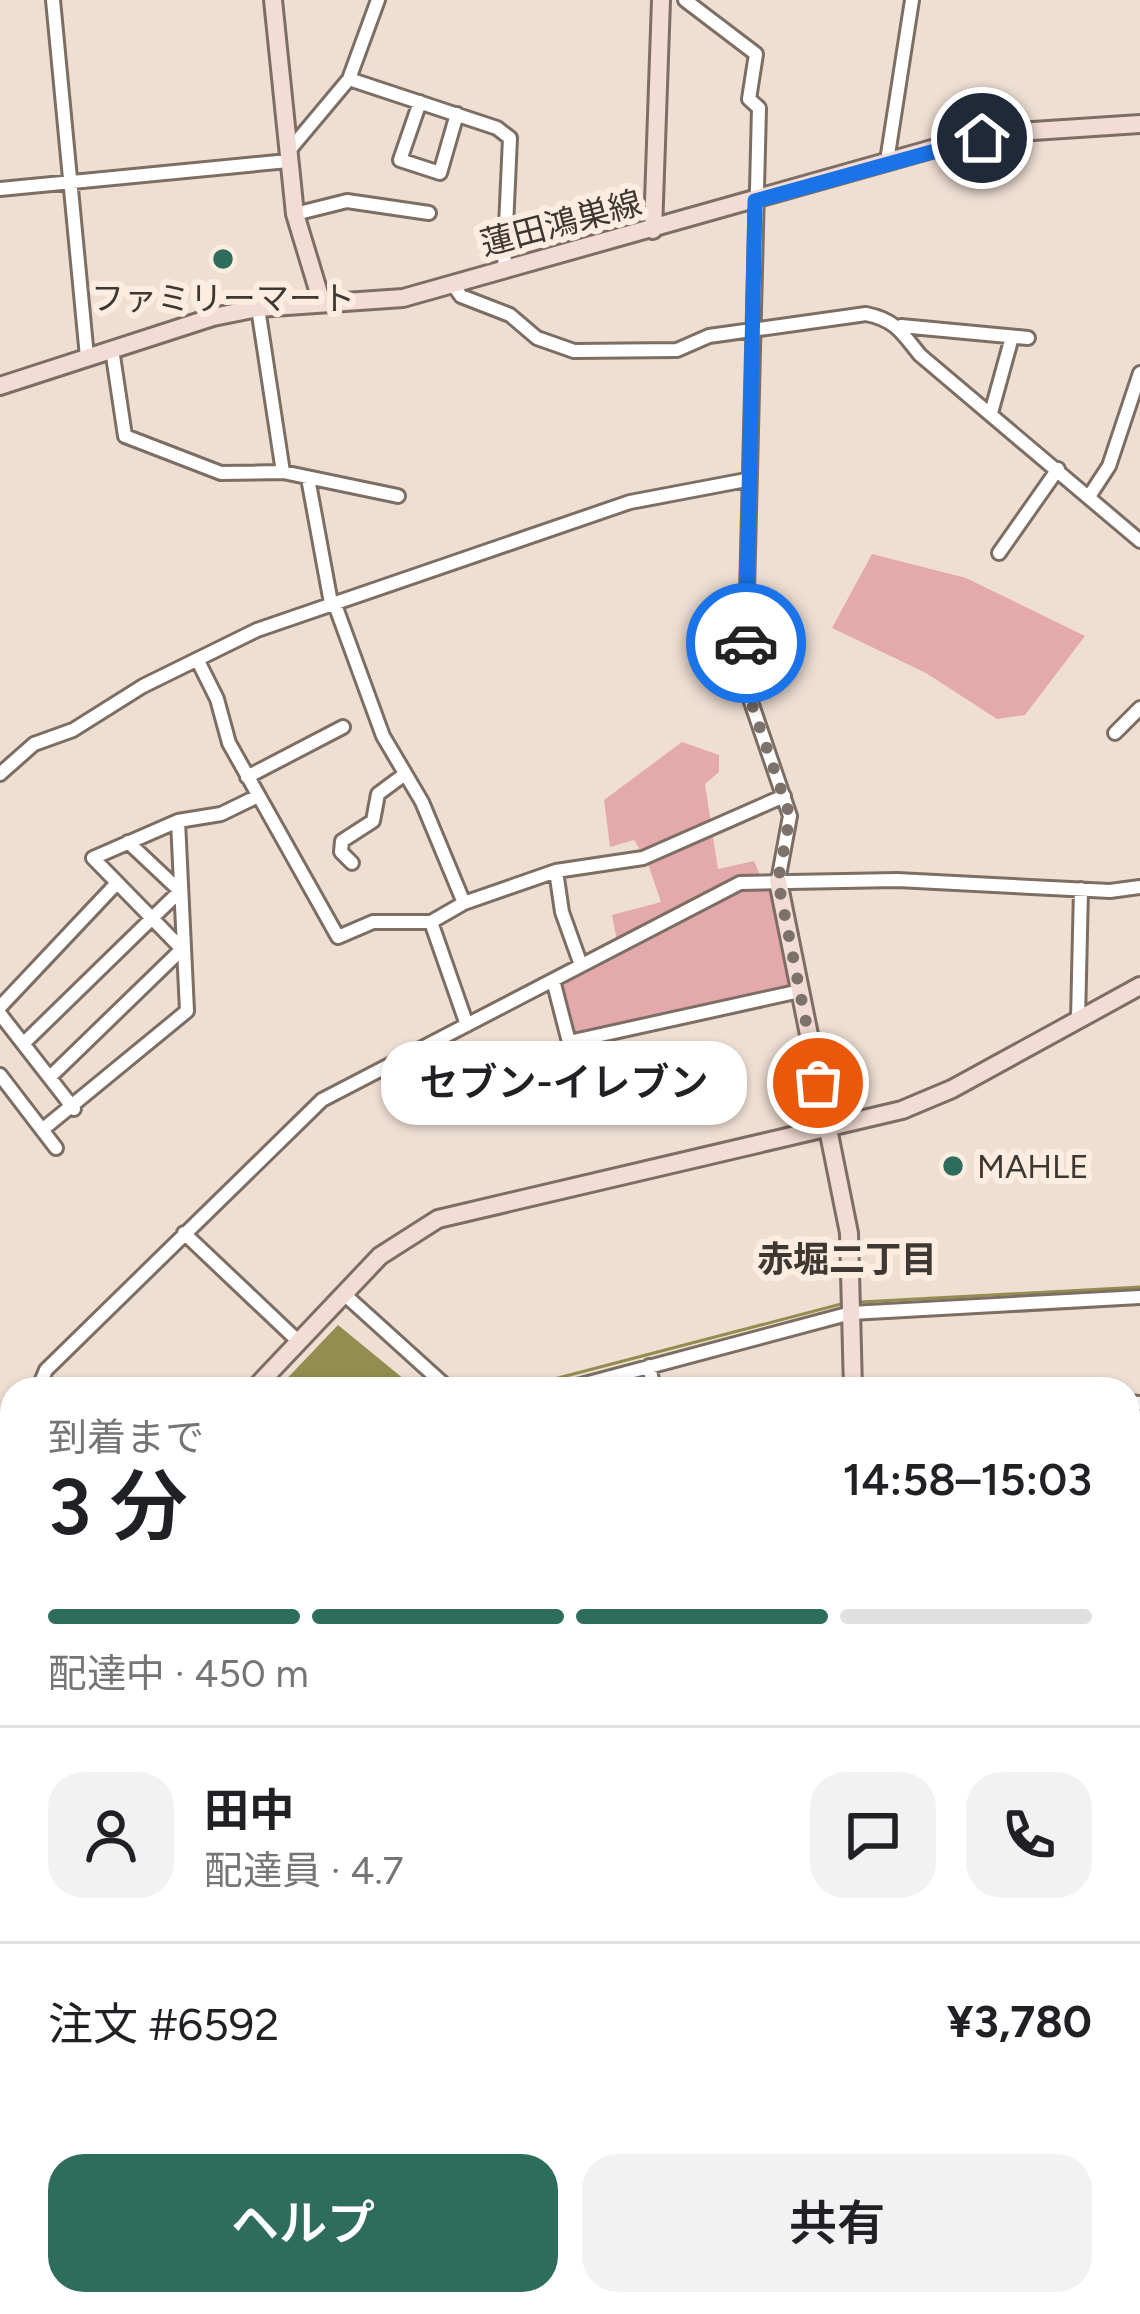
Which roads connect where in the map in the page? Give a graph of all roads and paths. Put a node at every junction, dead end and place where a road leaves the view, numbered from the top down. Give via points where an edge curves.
1 (52, 0) edge
2 (273, 0) edge
3 (378, 0) edge
4 (661, 0) edge
5 (685, 0) edge
6 (911, 0) edge
7 (349, 79) junction
8 (420, 102) junction
9 (457, 114) junction
10 (1140, 124) edge
11 (288, 157) junction
12 (887, 161) junction
13 (70, 182) junction
14 (0, 189) edge
15 (755, 201) junction
16 (295, 214) junction
17 (429, 214) dead end
18 (653, 230) junction
19 (504, 271) junction
20 (452, 283) junction
21 (322, 303) junction
22 (258, 308) junction
23 (901, 326) junction
24 (753, 328) junction
25 (1012, 337) junction
26 (1028, 338) dead end
27 (112, 349) junction
28 (87, 357) junction
29 (1140, 373) edge
30 (0, 386) edge
31 (991, 413) junction
32 (1058, 469) junction
33 (283, 472) junction
34 (308, 478) junction
35 (746, 480) junction
36 (1090, 495) junction
37 (398, 496) dead end
38 (1140, 541) edge
39 (999, 553) dead end
40 (333, 603) junction
41 (198, 661) junction
42 (1140, 708) edge
43 (343, 727) dead end
44 (1114, 733) dead end
45 (0, 774) edge
46 (405, 774) junction
47 (247, 777) junction
48 (784, 796) junction
49 (256, 797) junction
50 (178, 821) junction
51 (128, 842) junction
52 (352, 862) dead end
53 (556, 871) junction
54 (778, 881) junction
55 (116, 884) junction
56 (1140, 887) edge
57 (1081, 890) junction
58 (180, 891) junction
59 (464, 903) junction
60 (150, 917) junction
61 (431, 922) junction
62 (182, 949) junction
63 (581, 965) junction
64 (553, 980) junction
65 (1140, 986) edge
66 (800, 991) junction
67 (0, 1010) edge
68 (1078, 1020) junction
69 (467, 1025) junction
70 (25, 1043) junction
71 (0, 1075) edge
72 (50, 1076) junction
73 (74, 1108) junction
74 (827, 1129) junction
75 (42, 1130) junction
76 (56, 1148) dead end
77 (184, 1233) junction
78 (344, 1294) junction
79 (1140, 1297) edge
80 (851, 1313) junction
81 (299, 1342) junction
82 (649, 1366) junction
83 (43, 1377) edge
84 (265, 1377) edge
85 (436, 1377) edge
86 (609, 1377) edge
87 (651, 1377) edge
88 (853, 1377) edge

1 - 13 street
2 - 11 street
3 - 7 street
4 - 18 street
5 - 15 street via 756,54 748,80 749,99 759,108
6 - 12 street
7 - 8 street
7 - 11 street
8 - 9 street
8 - 9 street via 400,160 440,173
9 - 19 street via 510,138
10 - 12 street, 蓮田鴻巣線 via 1018,132
11 - 13 street
11 - 16 street
12 - 15 street, 蓮田鴻巣線
13 - 14 street
13 - 28 street
15 - 18 street, 蓮田鴻巣線
15 - 24 street
16 - 17 street via 347,201
16 - 21 street
18 - 19 street, 蓮田鴻巣線
19 - 20 street, 蓮田鴻巣線
20 - 21 street, 蓮田鴻巣線 via 403,298
20 - 24 street via 461,296 574,351 677,350
21 - 22 street, 蓮田鴻巣線
22 - 27 street, 蓮田鴻巣線
22 - 33 street
23 - 24 street via 866,314
23 - 25 street
23 - 31 street via 920,355
24 - 35 street
25 - 26 street
25 - 31 street
27 - 28 street, 蓮田鴻巣線
27 - 33 street via 125,436 221,473
28 - 30 street, 蓮田鴻巣線
29 - 36 street via 1109,466
31 - 32 street
32 - 36 street
32 - 39 street
33 - 34 street
34 - 37 street
34 - 40 street
35 - 40 street via 630,502
35 - 48 street via 747,690
36 - 38 street
40 - 41 street
40 - 46 street
41 - 45 street via 34,745
41 - 47 street
42 - 44 street
43 - 47 street
46 - 52 street via 378,794 373,820 342,841
46 - 59 street
47 - 49 street
48 - 53 street via 643,858
48 - 54 street via 789,831
49 - 50 street
49 - 61 street via 338,937 373,922
50 - 51 street
50 - 58 street
51 - 55 street via 93,859
51 - 58 street
53 - 59 street
53 - 63 street
54 - 57 street
54 - 63 street via 740,883
54 - 66 street
55 - 60 street
55 - 67 street
56 - 57 street
57 - 68 street
58 - 60 street
58 - 62 street
59 - 61 street
60 - 62 street
60 - 70 street
61 - 69 street
62 - 72 street
62 - 73 street via 187,1010
63 - 64 street
64 - 66 street via 569,1042
64 - 69 street
65 - 68 street
66 - 74 street
67 - 70 street
68 - 74 street via 923,1103
69 - 77 street via 322,1100
70 - 72 street
71 - 75 street
72 - 73 street
73 - 75 street
74 - 78 street via 438,1219 390,1248
74 - 80 street via 849,1233
75 - 76 street
77 - 81 street
77 - 83 street
78 - 81 street
78 - 85 street
79 - 80 street
80 - 82 street
80 - 88 street
81 - 84 street
82 - 86 street
82 - 87 street

